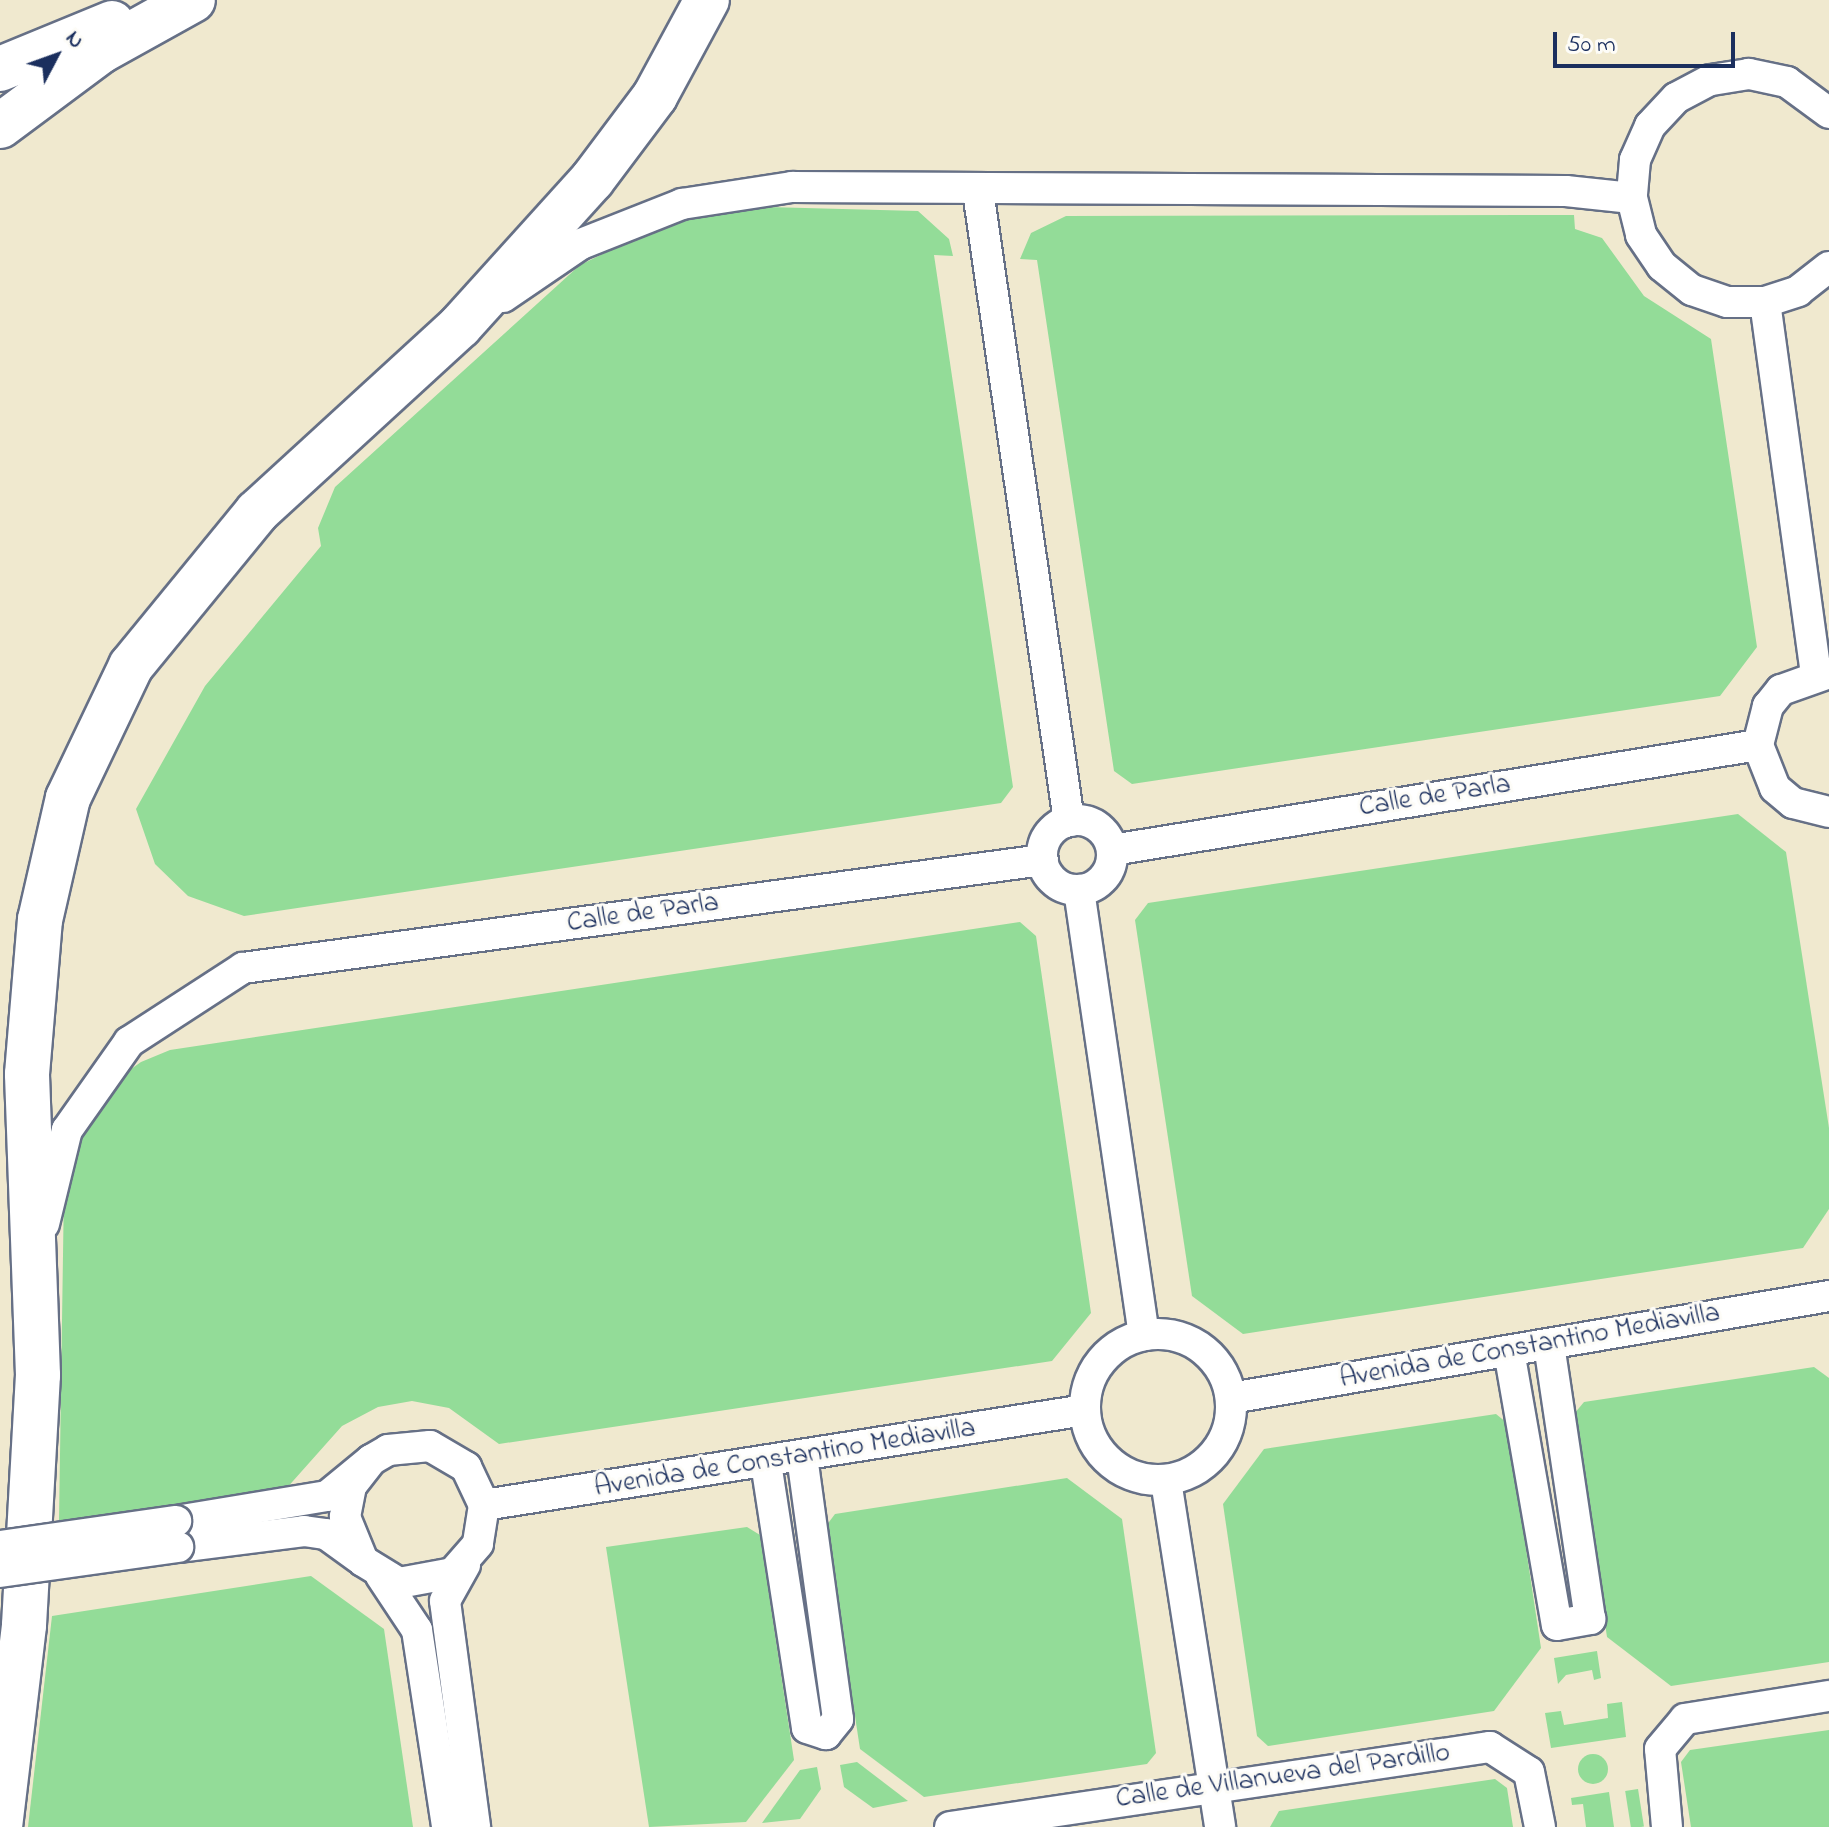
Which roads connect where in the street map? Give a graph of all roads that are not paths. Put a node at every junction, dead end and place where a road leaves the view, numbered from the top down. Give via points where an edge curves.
1 (185, 0) edge
2 (193, 0) edge
3 (706, 3) edge
4 (0, 69) edge
5 (1829, 113) edge
6 (0, 126) edge
7 (978, 191) junction
8 (1632, 198) junction
9 (1829, 267) edge
10 (1765, 302) junction
11 (460, 326) junction
12 (1823, 673) edge
13 (1758, 745) junction
14 (1829, 812) edge
15 (1069, 821) junction
16 (1112, 850) junction
17 (1043, 860) junction
18 (1079, 890) junction
19 (37, 1253) junction
20 (1829, 1296) edge
21 (1144, 1335) junction
22 (1549, 1345) junction
23 (1509, 1351) junction
24 (1231, 1398) junction
25 (1085, 1410) junction
26 (802, 1457) junction
27 (371, 1460) junction
28 (766, 1463) junction
29 (1166, 1481) junction
30 (484, 1505) junction
31 (177, 1534) junction
32 (0, 1546) edge
33 (468, 1561) junction
34 (372, 1568) junction
35 (0, 1572) edge
36 (1829, 1696) edge
37 (1214, 1785) junction
38 (0, 1827) edge
39 (447, 1827) edge
40 (475, 1827) edge
41 (950, 1827) edge
42 (1220, 1827) edge
43 (1540, 1827) edge
44 (1667, 1827) edge

1 - 4 main road
2 - 6 main road via 101,51
3 - 11 main road via 655,96 592,180
5 - 8 street via 1787,82 1749,74 1710,80 1676,98 1650,126 1635,160
7 - 8 street via 1566,191
7 - 11 street via 792,187 682,204 581,244
7 - 15 street
8 - 10 street via 1648,245 1692,290 1727,302
9 - 10 street via 1798,291
10 - 12 street
11 - 19 main road via 247,524 131,666 68,798 40,920 27,1074
12 - 13 street via 1781,690 1768,706
13 - 14 street via 1775,788 1793,803
13 - 16 street, Calle de Parla
15 - 16 street via 1095,824
15 - 17 street via 1050,831
16 - 18 street via 1107,874
17 - 18 street via 1057,884
17 - 19 street, Calle de Parla via 243,968 129,1042 67,1130
18 - 21 street
19 - 38 main road via 24,1625
20 - 22 street, Avenida de Constantino Mediavilla
21 - 24 street via 1194,1343 1219,1366
21 - 25 street via 1101,1362
22 - 23 street, Avenida de Constantino Mediavilla
22 - 23 street via 1590,1619 1557,1625
23 - 24 street, Avenida de Constantino Mediavilla
24 - 29 street via 1221,1446 1198,1470
25 - 26 street, Avenida de Constantino Mediavilla
25 - 29 street via 1104,1457 1132,1476
26 - 28 street, Avenida de Constantino Mediavilla
26 - 28 street via 838,1719 826,1734 807,1728
27 - 30 street via 409,1445 440,1450 466,1467
27 - 31 street via 327,1496
27 - 34 street via 346,1501 348,1533
28 - 30 street, Avenida de Constantino Mediavilla
29 - 37 street
30 - 33 street
31 - 32 street, bridge
31 - 34 street via 326,1534
31 - 35 street, bridge
33 - 34 street via 427,1583
33 - 40 street via 445,1601
34 - 39 street via 417,1630
36 - 44 street via 1685,1719 1669,1734 1657,1765
37 - 41 street, Calle de Villanueva del Pardillo
37 - 42 street
37 - 43 street, Calle de Villanueva del Pardillo via 1490,1747 1518,1760 1534,1787

